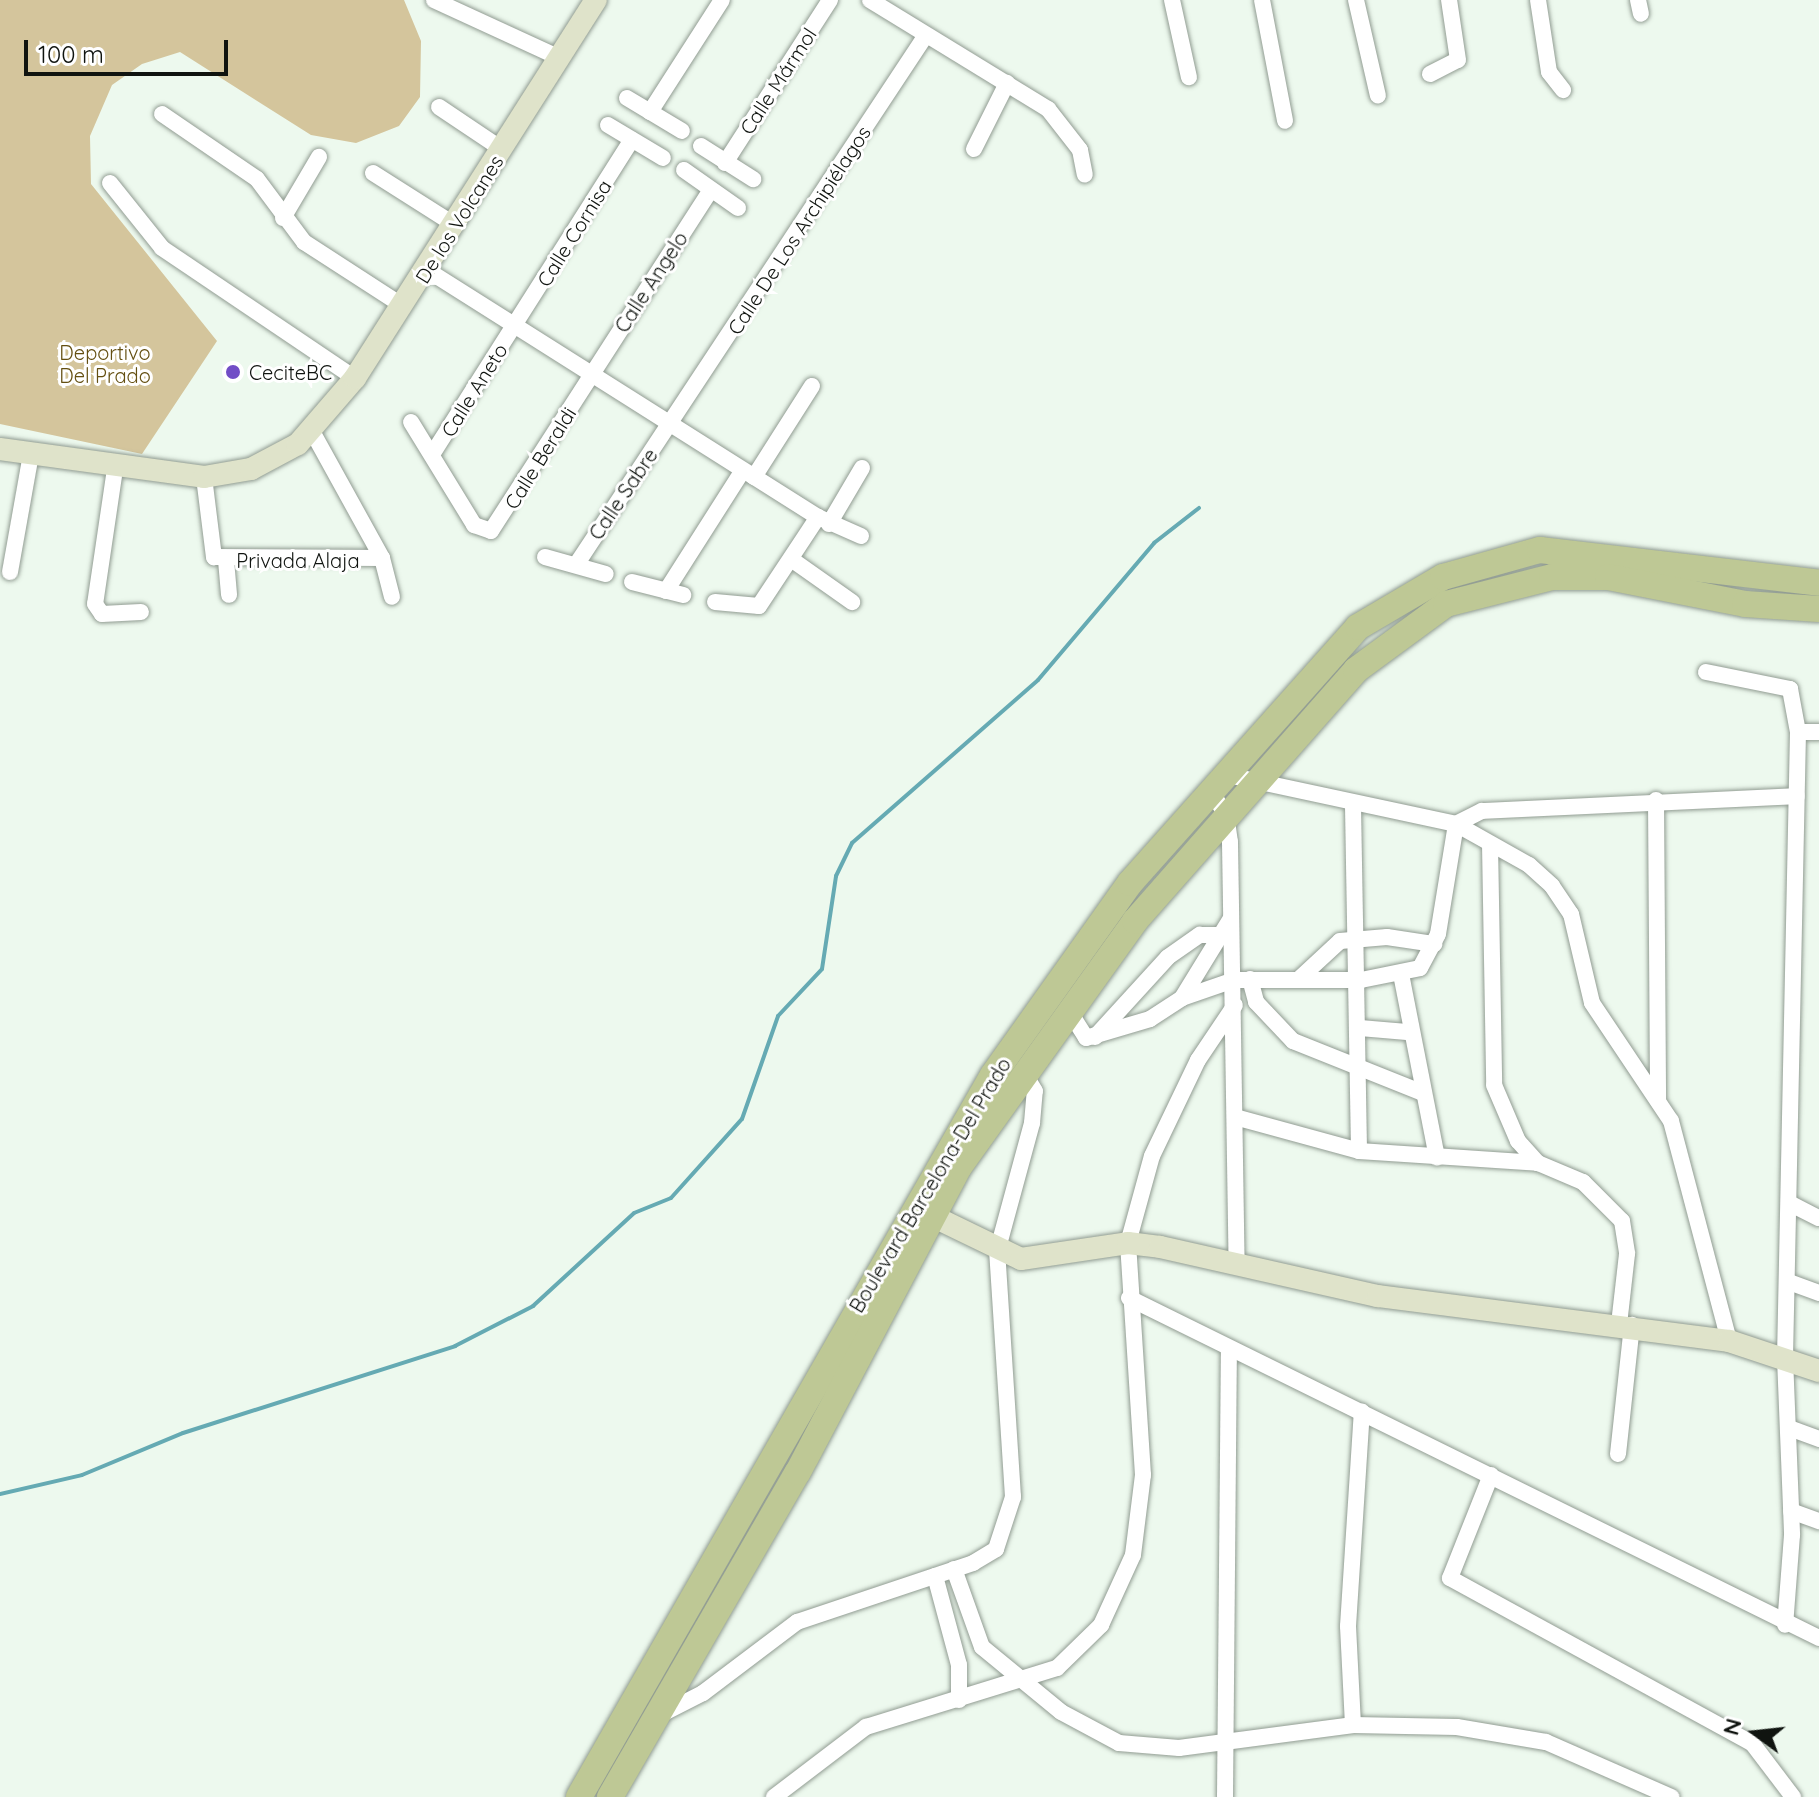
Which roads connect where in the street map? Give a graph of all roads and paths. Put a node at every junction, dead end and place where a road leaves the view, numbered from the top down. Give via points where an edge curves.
1 (434, 0) edge
2 (596, 0) edge
3 (722, 0) edge
4 (830, 0) edge
5 (870, 0) edge
6 (1172, 0) edge
7 (1262, 0) edge
8 (1356, 0) edge
9 (1449, 0) edge
10 (1538, 0) edge
11 (926, 35) junction
12 (560, 58) junction
13 (1430, 74) dead end
14 (1189, 77) dead end
15 (1007, 83) junction
16 (1563, 90) dead end
17 (1378, 96) dead end
18 (627, 98) dead end
19 (439, 107) dead end
20 (650, 112) junction
21 (162, 114) dead end
22 (1285, 121) dead end
23 (608, 125) dead end
24 (682, 131) dead end
25 (632, 140) junction
26 (701, 146) dead end
27 (974, 149) dead end
28 (503, 150) junction
29 (319, 157) dead end
30 (663, 158) dead end
31 (725, 163) junction
32 (684, 170) dead end
33 (373, 173) dead end
34 (1085, 175) dead end
35 (753, 179) dead end
36 (110, 183) dead end
37 (711, 190) junction
38 (738, 208) dead end
39 (283, 218) junction
40 (455, 225) junction
41 (427, 270) junction
42 (403, 306) junction
43 (515, 326) junction
44 (592, 375) junction
45 (355, 378) junction
46 (812, 386) dead end
47 (411, 422) dead end
48 (672, 425) junction
49 (313, 433) junction
50 (0, 449) edge
51 (433, 453) junction
52 (31, 454) junction
53 (862, 468) dead end
54 (115, 469) junction
55 (748, 473) junction
56 (204, 477) junction
57 (824, 520) junction
58 (861, 536) dead end
59 (545, 557) dead end
60 (382, 558) junction
61 (220, 559) junction
62 (791, 559) junction
63 (576, 565) junction
64 (10, 572) dead end
65 (606, 574) dead end
66 (1756, 580) junction
67 (632, 582) dead end
68 (1819, 583) edge
69 (229, 595) dead end
70 (392, 597) dead end
71 (715, 602) dead end
72 (852, 602) dead end
73 (1745, 604) junction
74 (1819, 609) edge
75 (141, 612) dead end
76 (1706, 672) dead end
77 (1798, 732) junction
78 (1819, 732) edge
79 (1216, 781) junction
80 (1254, 782) junction
81 (1797, 796) junction
82 (1656, 800) junction
83 (1353, 806) junction
84 (1226, 814) junction
85 (1456, 824) junction
86 (1490, 844) junction
87 (1231, 918) junction
88 (1218, 935) junction
89 (1361, 937) junction
90 (1434, 944) junction
91 (1401, 974) junction
92 (1300, 978) junction
93 (1242, 980) junction
94 (1361, 980) junction
95 (1182, 998) junction
96 (1235, 1005) junction
97 (1068, 1009) junction
98 (1360, 1028) junction
99 (1407, 1032) junction
100 (1095, 1037) junction
101 (1358, 1065) junction
102 (1024, 1073) junction
103 (1423, 1093) junction
104 (1658, 1101) junction
105 (1235, 1117) junction
106 (1359, 1151) junction
107 (1437, 1157) junction
108 (1538, 1163) junction
109 (1791, 1204) junction
110 (924, 1213) junction
111 (1819, 1218) edge
112 (1128, 1243) junction
113 (997, 1252) junction
114 (1237, 1266) junction
115 (1789, 1282) junction
116 (1819, 1293) edge
117 (1129, 1298) junction
118 (1626, 1324) junction
119 (1729, 1341) junction
120 (1229, 1352) junction
121 (1785, 1358) junction
122 (1819, 1371) edge
123 (1362, 1411) junction
124 (1792, 1429) junction
125 (1819, 1439) edge
126 (1618, 1454) dead end
127 (1491, 1475) junction
128 (1791, 1511) junction
129 (1819, 1521) edge
130 (954, 1569) junction
131 (935, 1576) junction
132 (1785, 1625) junction
133 (1819, 1638) edge
134 (678, 1673) junction
135 (1026, 1679) junction
136 (703, 1693) junction
137 (959, 1700) junction
138 (652, 1719) junction
139 (1353, 1725) junction
140 (1224, 1740) junction
141 (579, 1797) edge
142 (610, 1797) edge
143 (774, 1797) edge
144 (1225, 1797) edge
145 (1671, 1797) edge
146 (1793, 1797) edge

1 - 12 street
2 - 12 street, De los Volcanes
3 - 20 street
4 - 31 street, Calle Mármol
5 - 11 street
6 - 14 street
7 - 22 street
8 - 17 street
9 - 13 street via 1458,60
10 - 16 street via 1549,72
11 - 15 street
11 - 48 street, Calle De Los Archipiélagos
12 - 28 street, De los Volcanes
15 - 27 street
15 - 34 street via 1065,129
18 - 20 street
19 - 28 street
20 - 24 street
21 - 39 street via 243,167
23 - 25 street
25 - 30 street
25 - 43 street, Calle Cornisa
26 - 31 street
28 - 40 street, De los Volcanes
29 - 39 street
31 - 35 street
32 - 37 street
33 - 40 street
36 - 45 street via 162,248
37 - 38 street
37 - 44 street, Calle Angelo
39 - 42 street via 304,242
40 - 41 street, De los Volcanes
41 - 42 street, De los Volcanes
41 - 43 street
42 - 45 street, De los Volcanes
43 - 44 street
43 - 51 street, Calle Aneto
44 - 48 street
44 - 51 street, Calle Beraldi via 496,528 482,530
45 - 49 street, De los Volcanes
46 - 55 street
47 - 51 street
48 - 55 street
48 - 63 street, Calle Sabre
49 - 56 street via 251,469
49 - 60 street
50 - 52 street
52 - 54 street
52 - 64 street
53 - 57 street
54 - 56 street
54 - 75 street via 95,604 102,614
55 - 57 street
55 - 67 street via 675,593
56 - 61 street
57 - 58 street
57 - 62 street
59 - 63 street
60 - 61 street, Privada Alaja
60 - 70 street
61 - 69 street
62 - 71 street via 759,606
62 - 72 street
63 - 65 street
66 - 68 main road, Boulevard Barcelona-Del Prado
66 - 73 main road
66 - 79 main road, Boulevard Barcelona-Del Prado via 1589,553 1540,550 1482,562 1358,627
73 - 74 main road, Boulevard Barcelona-Del Prado
73 - 80 main road, Boulevard Barcelona-Del Prado via 1608,577 1566,577 1446,604 1356,670
76 - 77 street via 1790,689
77 - 78 street
77 - 81 street
79 - 80 street
79 - 84 street
79 - 110 main road, Boulevard Barcelona-Del Prado via 1048,994
80 - 83 street
80 - 84 main road, Boulevard Barcelona-Del Prado
81 - 82 street
81 - 109 street
82 - 85 street via 1504,807
82 - 104 street
83 - 85 street
83 - 89 street
84 - 87 street
84 - 97 main road, Boulevard Barcelona-Del Prado
85 - 86 street
85 - 90 street
86 - 104 street via 1529,865 1571,914 1592,1003
86 - 108 street via 1494,1085 1518,1141
87 - 88 street
87 - 93 street
88 - 95 street
88 - 100 street via 1200,935 1168,957
89 - 90 street
89 - 92 street via 1331,945
89 - 94 street
90 - 91 street via 1427,962
91 - 94 street
91 - 99 street
92 - 93 street
92 - 94 street
93 - 95 street
93 - 96 street
93 - 101 street via 1293,1041
94 - 98 street
95 - 100 street via 1131,1029
96 - 105 street
96 - 112 street via 1198,1060 1152,1156
97 - 100 street via 1080,1034
97 - 102 main road, Boulevard Barcelona-Del Prado
98 - 99 street
98 - 101 street
99 - 103 street
101 - 103 street
101 - 106 street
102 - 110 main road, Boulevard Barcelona-Del Prado
102 - 113 street via 1035,1091 1032,1123
103 - 107 street
104 - 119 street via 1671,1121
105 - 106 street
105 - 114 street
106 - 107 street
107 - 108 street
108 - 118 street via 1598,1192 1622,1221
109 - 111 street
109 - 115 street
110 - 113 street
110 - 134 main road, Boulevard Barcelona-Del Prado via 798,1472
110 - 141 main road, Boulevard Barcelona-Del Prado
112 - 113 street via 1038,1260
112 - 114 street
112 - 117 street
113 - 130 street via 1013,1497 996,1549
114 - 118 street via 1481,1313
115 - 116 street
115 - 121 street
117 - 120 street
117 - 135 street via 1143,1475 1133,1555 1101,1625 1057,1668
118 - 119 street
118 - 126 street
119 - 121 street
120 - 123 street
120 - 140 street
121 - 122 street
121 - 124 street
123 - 127 street
123 - 139 street via 1348,1626
124 - 125 street
124 - 128 street
127 - 132 street
127 - 146 street via 1450,1578 1752,1743
128 - 129 street
128 - 132 street
130 - 131 street
130 - 135 street via 982,1647
131 - 136 street via 797,1622
131 - 137 street via 959,1665
132 - 133 street
134 - 136 street
134 - 138 main road, Boulevard Barcelona-Del Prado
135 - 137 street
135 - 140 street via 1061,1712 1119,1743 1179,1748
136 - 138 street
137 - 143 street via 866,1727
138 - 142 main road, Boulevard Barcelona-Del Prado
139 - 140 street
139 - 145 street via 1519,1736
140 - 144 street

